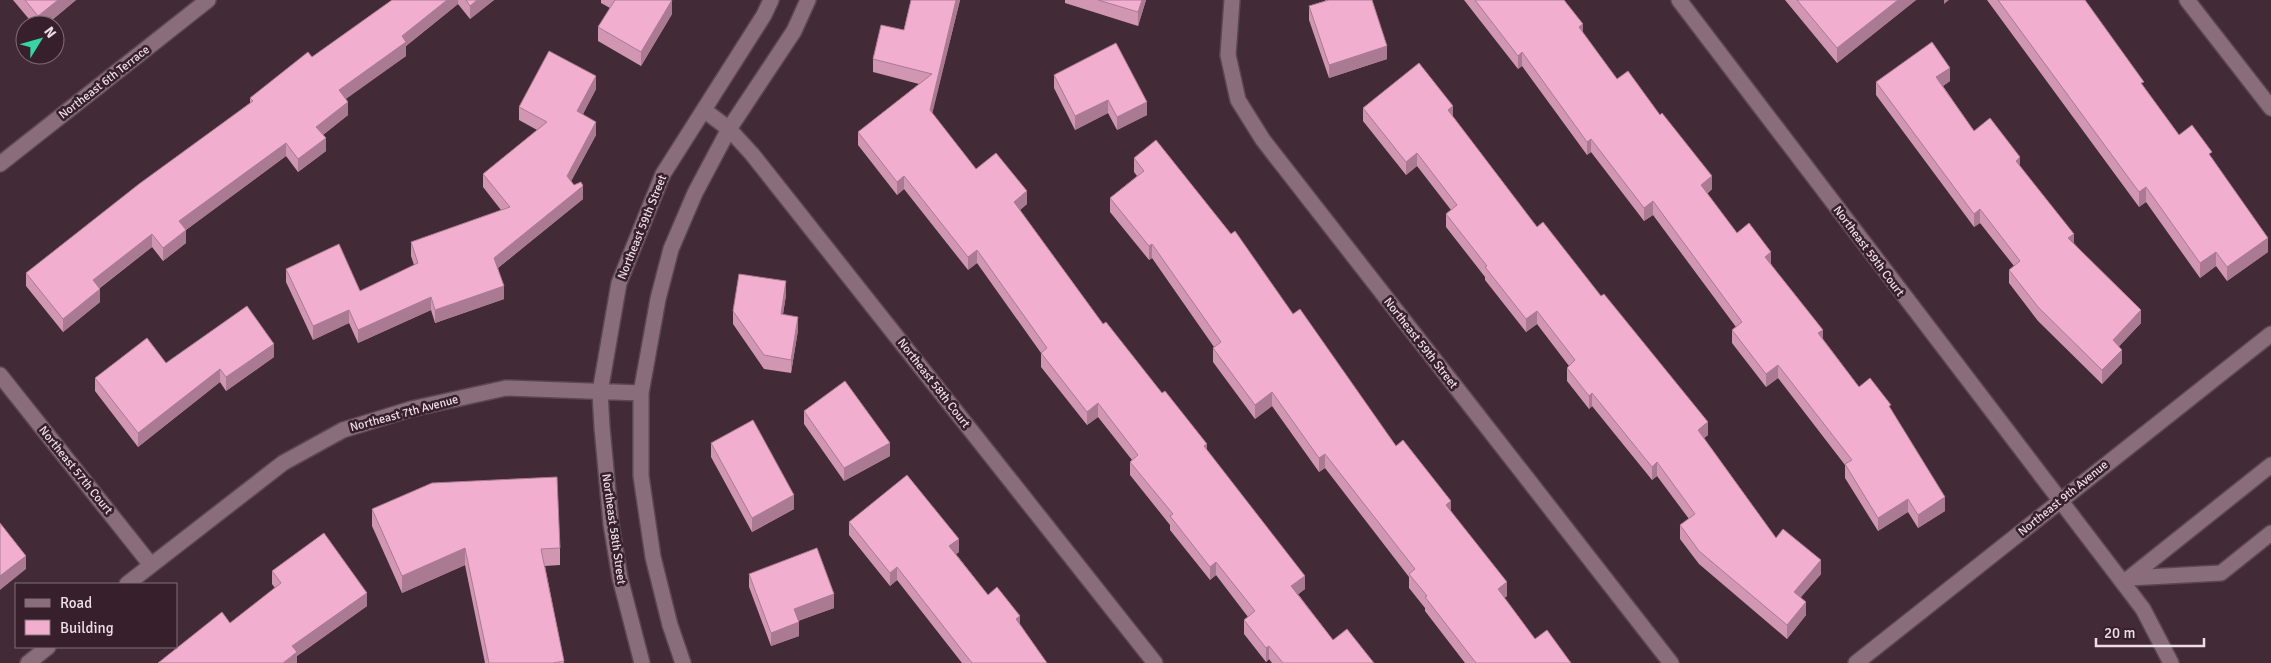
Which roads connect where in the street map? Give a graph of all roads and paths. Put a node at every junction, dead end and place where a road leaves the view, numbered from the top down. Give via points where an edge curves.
1 (208, 0) edge
2 (771, 0) edge
3 (808, 0) edge
4 (1232, 0) edge
5 (1679, 0) edge
6 (2187, 0) edge
7 (2271, 108) edge
8 (704, 110) junction
9 (728, 129) junction
10 (0, 164) edge
11 (2271, 334) edge
12 (0, 375) edge
13 (600, 392) junction
14 (641, 393) junction
15 (2271, 465) edge
16 (2060, 501) junction
17 (2271, 532) edge
18 (151, 565) junction
19 (2126, 581) junction
20 (128, 583) edge
21 (47, 648) edge
22 (28, 663) edge
23 (642, 663) edge
24 (683, 663) edge
25 (1155, 663) edge
26 (1670, 663) edge
27 (1856, 663) edge
28 (2171, 663) edge

1 - 10 street, Northeast 6th Terrace
2 - 8 street, Northeast 59th Street
3 - 9 street via 794,31
4 - 26 street, Northeast 59th Street via 1228,55 1238,100 1263,140
5 - 16 street, Northeast 59th Court
6 - 7 street
8 - 9 street, Northeast 58th Court
8 - 13 street, Northeast 59th Street via 663,174 631,251 619,284
9 - 14 street via 671,249 658,299
9 - 25 street, Northeast 58th Court via 752,154
11 - 16 street, Northeast 9th Avenue
12 - 18 street, Northeast 57th Court
13 - 14 street, Northeast 7th Avenue
13 - 18 street, Northeast 7th Avenue via 506,388 411,409 343,430 283,463
13 - 23 street, Northeast 58th Street via 611,524 620,578
14 - 24 street via 641,476 653,558
15 - 19 street
16 - 19 street, Northeast 59th Court
16 - 27 street, Northeast 9th Avenue
17 - 19 street via 2221,573
18 - 20 street, Northeast 7th Avenue
19 - 28 street, Northeast 59th Court
21 - 22 street

